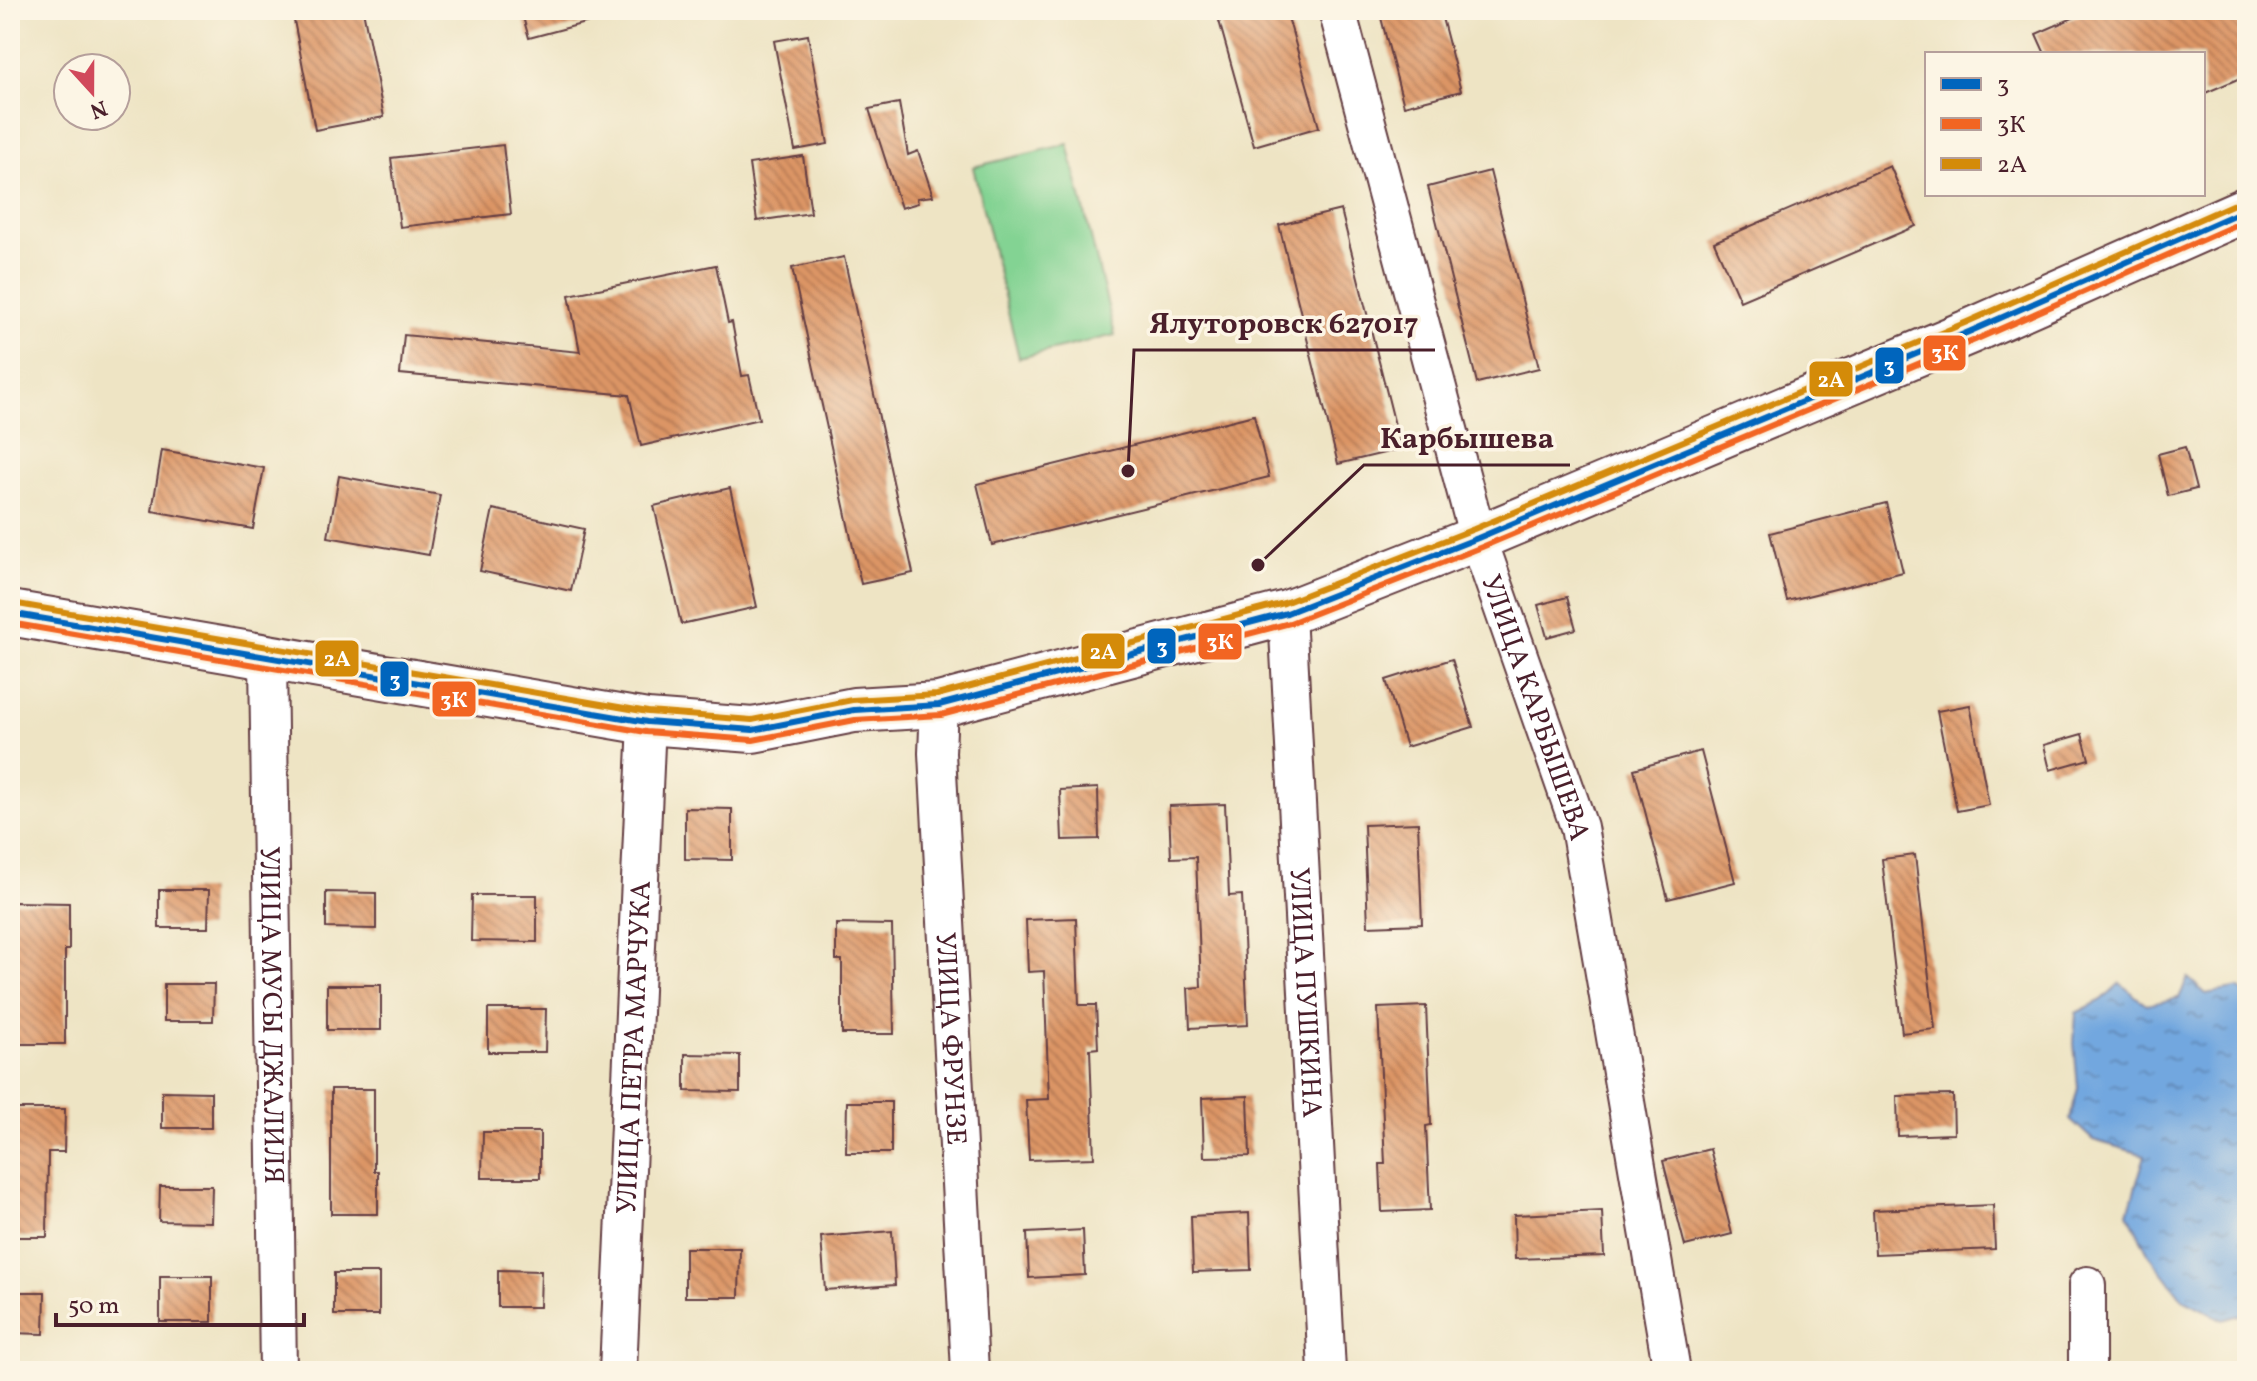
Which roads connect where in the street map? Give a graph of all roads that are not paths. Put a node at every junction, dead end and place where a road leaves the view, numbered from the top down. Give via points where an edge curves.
1 (1337, 10) edge
2 (2247, 209) edge
3 (1478, 538) junction
4 (10, 613) edge
5 (1287, 613) junction
6 (268, 659) junction
7 (939, 705) junction
8 (647, 722) junction
9 (2087, 1285) dead end
10 (278, 1371) edge
11 (618, 1371) edge
12 (970, 1371) edge
13 (1327, 1371) edge
14 (1672, 1371) edge
15 (2087, 1371) edge

1 - 3 street, УЛИЦА КАРБЫШЕВА
2 - 3 street
3 - 5 street
3 - 14 street, УЛИЦА КАРБЫШЕВА via 1579,827
4 - 6 street
5 - 7 street
5 - 13 street, УЛИЦА ПУШКИНА
6 - 8 street
6 - 10 street, УЛИЦА МУСЫ ДЖАЛИЛЯ
7 - 8 street via 854,710 753,730
7 - 12 street, УЛИЦА ФРУНЗЕ via 937,753
8 - 11 street, УЛИЦА ПЕТРА МАРЧУКА
9 - 15 street

